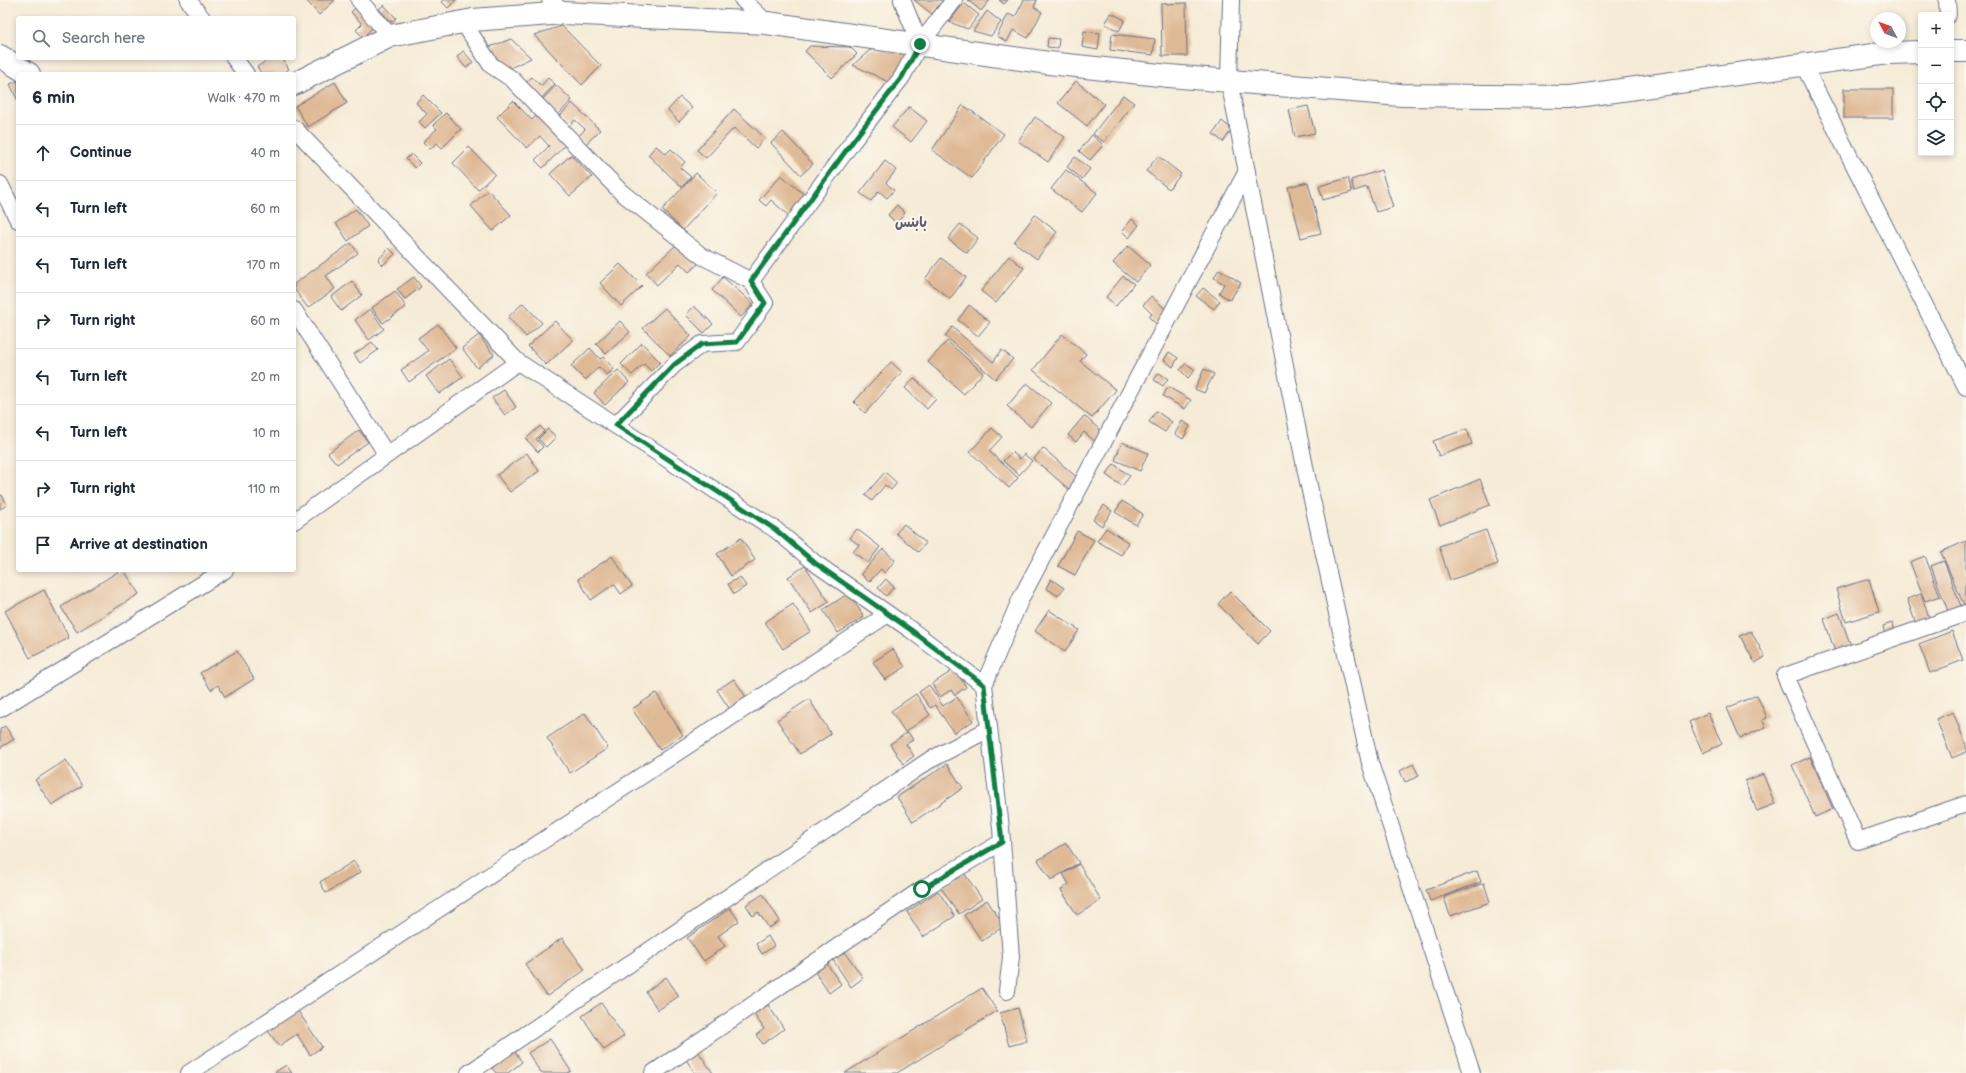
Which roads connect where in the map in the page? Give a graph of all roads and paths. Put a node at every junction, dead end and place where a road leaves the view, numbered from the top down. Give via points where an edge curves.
1 (188, 0) edge
2 (359, 0) edge
3 (743, 0) edge
4 (902, 0) edge
5 (954, 0) edge
6 (1231, 0) edge
7 (1947, 0) edge
8 (557, 7) edge
9 (1948, 12) edge
10 (200, 16) edge
11 (463, 22) junction
12 (767, 23) junction
13 (390, 36) junction
14 (920, 44) junction
15 (1918, 52) edge
16 (0, 56) edge
17 (236, 60) edge
18 (1804, 66) junction
19 (27, 72) edge
20 (244, 72) edge
21 (1229, 81) junction
22 (296, 83) edge
23 (296, 130) edge
24 (1246, 171) junction
25 (0, 184) edge
26 (16, 216) edge
27 (751, 281) junction
28 (296, 313) edge
29 (518, 362) junction
30 (1966, 387) edge
31 (616, 425) junction
32 (387, 455) junction
33 (296, 520) edge
34 (222, 572) edge
35 (1966, 613) edge
36 (888, 614) junction
37 (984, 685) junction
38 (0, 709) edge
39 (989, 729) junction
40 (1966, 804) edge
41 (1002, 842) junction
42 (1007, 991) dead end
43 (188, 1073) edge
44 (469, 1073) edge
45 (652, 1073) edge
46 (1472, 1073) edge

1 - 10 street
2 - 13 street
3 - 12 street
4 - 14 street
5 - 14 street
6 - 21 street
7 - 9 street
8 - 11 street
8 - 12 street
11 - 13 street
11 - 27 street via 491,65 512,79 621,192 702,256
12 - 14 street
13 - 22 street
14 - 21 street via 1049,63
14 - 27 street via 902,77
15 - 18 street
16 - 19 street
17 - 20 street
18 - 21 street via 1571,97 1402,95
18 - 30 street
21 - 24 street
23 - 29 street
24 - 37 street via 1021,598
24 - 46 street via 1307,477 1370,763
25 - 26 street
27 - 31 street via 765,303 737,342 702,344 675,364
28 - 32 street
29 - 31 street
29 - 32 street
31 - 36 street via 776,530 815,563
32 - 33 street
34 - 38 street
35 - 40 street via 1785,676 1858,841
36 - 37 street
36 - 43 street
37 - 39 street
39 - 41 street
39 - 44 street via 928,761
41 - 42 street via 1011,957
41 - 45 street via 922,889

